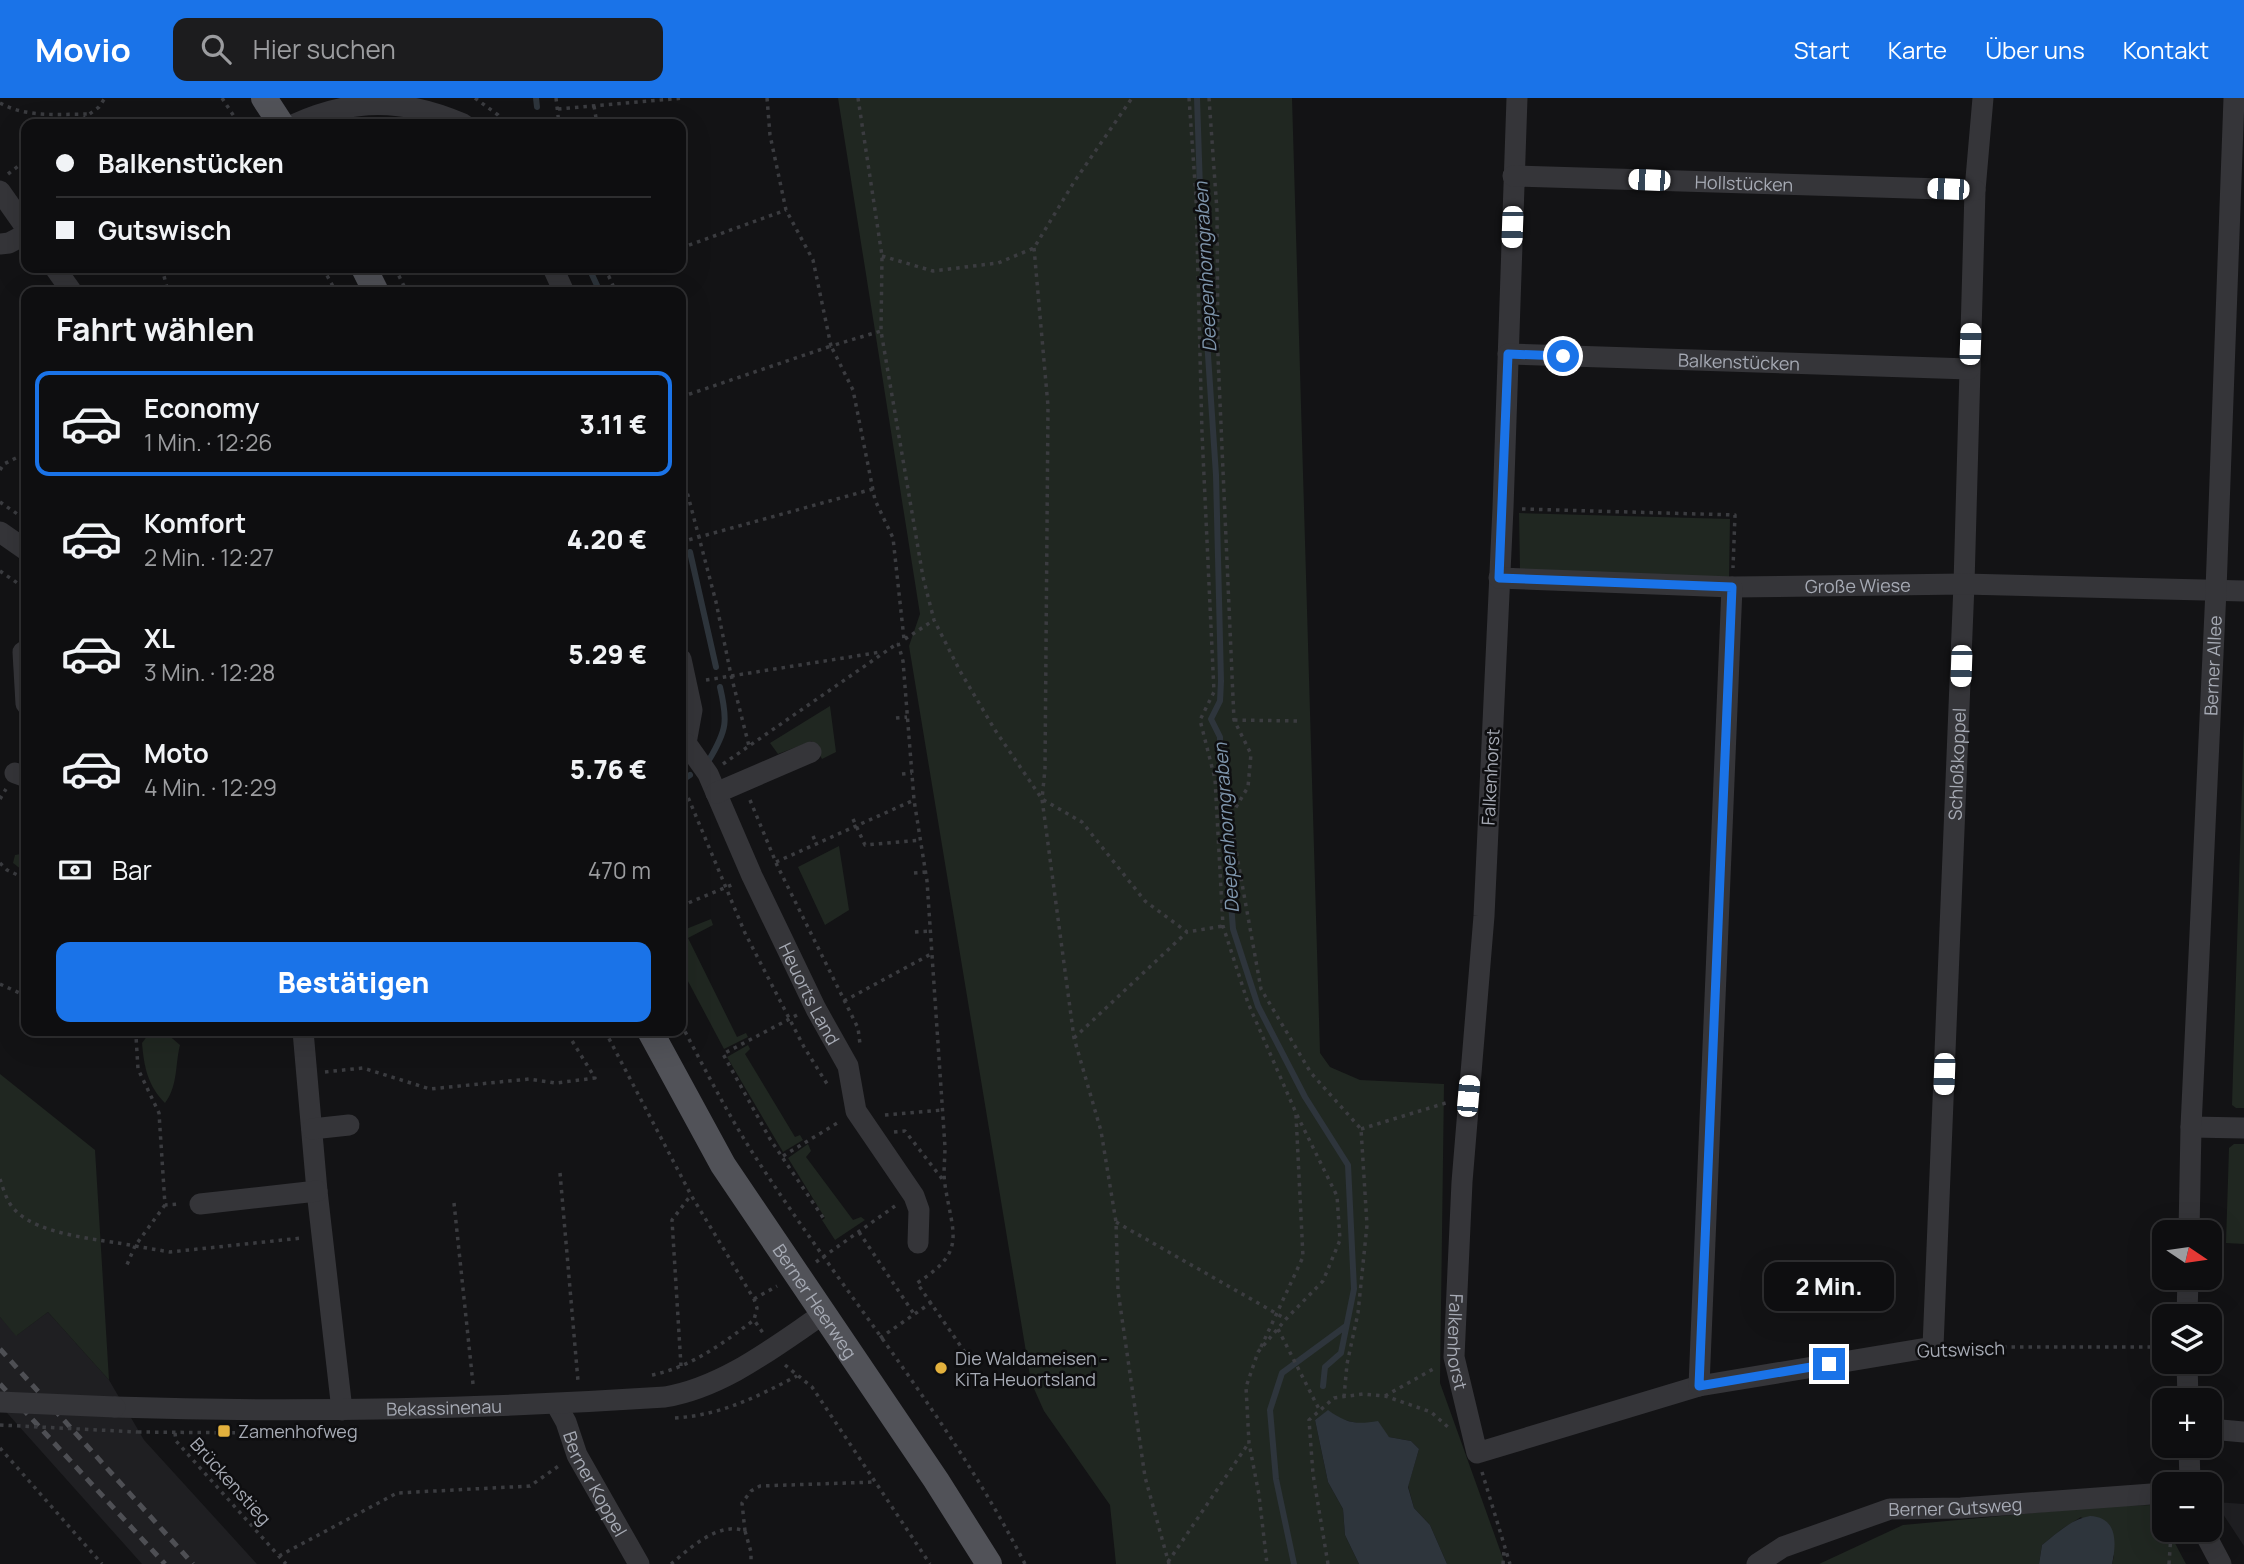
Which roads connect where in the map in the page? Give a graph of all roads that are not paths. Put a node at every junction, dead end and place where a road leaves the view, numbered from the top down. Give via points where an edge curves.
1 (264, 98) edge
2 (1517, 98) edge
3 (1983, 98) edge
4 (2234, 98) edge
5 (338, 101) edge
6 (278, 119) edge
7 (304, 119) edge
8 (445, 119) edge
9 (2238, 154) edge
10 (1513, 176) junction
11 (3, 183) edge
12 (1975, 190) junction
13 (21, 218) edge
14 (21, 237) edge
15 (0, 244) edge
16 (1508, 354) junction
17 (1969, 369) junction
18 (0, 532) edge
19 (21, 547) edge
20 (1499, 578) junction
21 (1964, 584) junction
22 (1732, 587) junction
23 (2216, 590) junction
24 (2244, 591) edge
25 (686, 682) edge
26 (686, 736) edge
27 (686, 748) edge
28 (811, 752) dead end
29 (712, 783) junction
30 (303, 1036) edge
31 (653, 1036) edge
32 (349, 1125) dead end
33 (2191, 1127) junction
34 (2244, 1128) edge
35 (312, 1129) junction
36 (317, 1191) junction
37 (201, 1204) road end
38 (2189, 1220) edge
39 (918, 1243) dead end
40 (823, 1314) junction
41 (1933, 1347) joint
42 (1699, 1386) junction
43 (0, 1402) edge
44 (556, 1404) junction
45 (342, 1410) junction
46 (2222, 1430) edge
47 (2244, 1432) edge
48 (1476, 1453) joint
49 (2152, 1494) edge
50 (2209, 1542) edge
51 (639, 1564) edge
52 (989, 1564) edge
53 (1757, 1564) edge
54 (2221, 1564) edge

1 - 6 main road
2 - 10 street, Falkenhorst
3 - 12 street, Schloßkoppel
4 - 9 street, Berner Allee
5 - 7 street
5 - 8 street via 412,105
9 - 23 street, Berner Allee
10 - 12 street, Hollstücken
10 - 16 street, Falkenhorst
11 - 13 street
12 - 17 street, Schloßkoppel
14 - 15 street
16 - 17 street, Balkenstücken
16 - 20 street, Falkenhorst
17 - 21 street, Schloßkoppel
18 - 19 street
20 - 22 street, Große Wiese
20 - 48 street, Falkenhorst via 1484,916 1468,1096 1454,1357
21 - 22 street, Große Wiese
21 - 23 street, Große Wiese
21 - 41 street, Schloßkoppel
22 - 42 street
23 - 24 street, Große Wiese
23 - 33 street, Berner Allee
25 - 26 street, Heuorts Land via 692,710
27 - 29 street, Heuorts Land
28 - 29 street via 743,781
29 - 39 street, Heuorts Land via 752,876 848,1066 866,1113 914,1196 919,1210
30 - 35 street
31 - 40 main road, Berner Heerweg via 723,1165
32 - 35 street
33 - 34 street
33 - 38 street, Berner Allee
35 - 36 street
36 - 37 street
36 - 45 street
40 - 44 street, Bekassinenau via 749,1364 685,1394
40 - 52 main road, Berner Heerweg
41 - 42 street, Gutswisch
42 - 48 street, Gutswisch
43 - 45 street, Bekassinenau, bridge
44 - 45 street, Bekassinenau
44 - 51 street, Berner Koppel via 577,1455
46 - 47 street
49 - 53 street, Berner Gutsweg via 1890,1509 1783,1547
50 - 54 street

